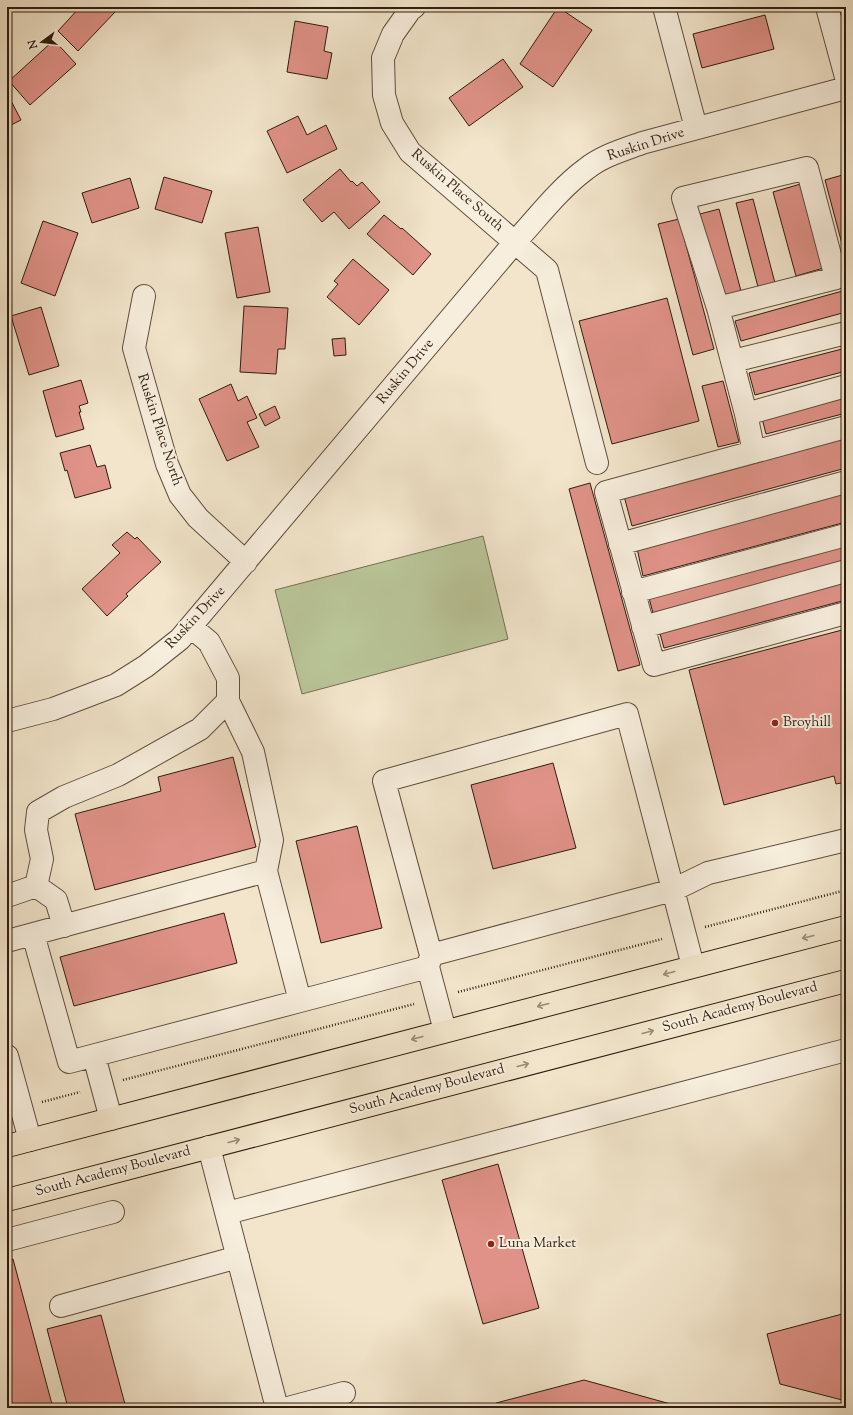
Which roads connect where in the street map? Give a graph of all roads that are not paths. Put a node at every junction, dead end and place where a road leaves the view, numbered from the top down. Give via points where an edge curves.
1 (414, 7) edge
2 (664, 7) edge
3 (827, 7) edge
4 (846, 77) edge
5 (846, 88) edge
6 (696, 128) junction
7 (515, 242) junction
8 (144, 296) dead end
9 (718, 308) junction
10 (846, 333) edge
11 (732, 361) junction
12 (846, 386) edge
13 (746, 414) junction
14 (846, 427) edge
15 (754, 452) junction
16 (597, 464) dead end
17 (846, 482) edge
18 (846, 535) edge
19 (620, 544) junction
20 (246, 562) junction
21 (846, 571) edge
22 (633, 592) junction
23 (846, 613) edge
24 (191, 627) junction
25 (643, 627) junction
26 (228, 701) junction
27 (7, 721) edge
28 (846, 840) edge
29 (266, 871) junction
30 (36, 886) junction
31 (673, 890) junction
32 (7, 896) edge
33 (64, 926) junction
34 (846, 927) edge
35 (33, 934) junction
36 (7, 941) edge
37 (430, 961) junction
38 (693, 966) junction
39 (846, 981) edge
40 (300, 1001) junction
41 (446, 1031) junction
42 (846, 1050) edge
43 (7, 1056) edge
44 (94, 1056) junction
45 (111, 1119) junction
46 (30, 1140) junction
47 (7, 1146) edge
48 (209, 1147) junction
49 (7, 1200) edge
50 (113, 1212) dead end
51 (227, 1214) junction
52 (7, 1240) edge
53 (238, 1257) junction
54 (61, 1306) dead end
55 (344, 1393) dead end
56 (277, 1408) edge
57 (288, 1408) edge

1 - 7 street, Ruskin Place South via 393,34 383,58 384,95 392,123 410,152
2 - 6 street
3 - 4 street
5 - 6 street, Ruskin Drive
6 - 7 street, Ruskin Drive via 610,154 586,168
7 - 16 street, Ruskin Place South via 547,270
7 - 20 street, Ruskin Drive
8 - 20 street, Ruskin Place North via 134,348 167,464 180,495 198,518
9 - 9 street via 836,278 807,168 683,198
9 - 11 street
10 - 11 street
11 - 13 street
12 - 13 street
13 - 15 street
14 - 15 street
15 - 19 street via 606,492
17 - 19 street
18 - 22 street
19 - 22 street
20 - 24 street, Ruskin Drive
21 - 25 street
22 - 25 street
23 - 25 street via 654,665
24 - 26 street via 210,642 228,678
24 - 27 street, Ruskin Drive via 146,666 116,685 53,709
26 - 29 street via 253,752 272,840
26 - 30 street via 200,729 118,775 64,797 38,812 36,830 42,859
28 - 31 street via 708,873
29 - 33 street
29 - 40 street
30 - 32 street
30 - 33 street via 56,900
31 - 37 street
31 - 37 street via 627,714 384,781
31 - 38 street
33 - 35 street
34 -> 38 highway
35 - 36 street
35 - 44 street via 69,1062
37 - 40 street
37 - 41 street
38 -> 41 highway
48 -> 39 highway, South Academy Boulevard
40 - 44 street
41 -> 45 highway
42 - 51 street
43 - 46 street
44 - 45 street
45 - 46 highway
46 - 47 highway
48 - 49 highway, South Academy Boulevard
48 - 51 street
50 - 52 street
51 - 53 street
53 - 54 street
53 - 56 street
55 - 57 street

